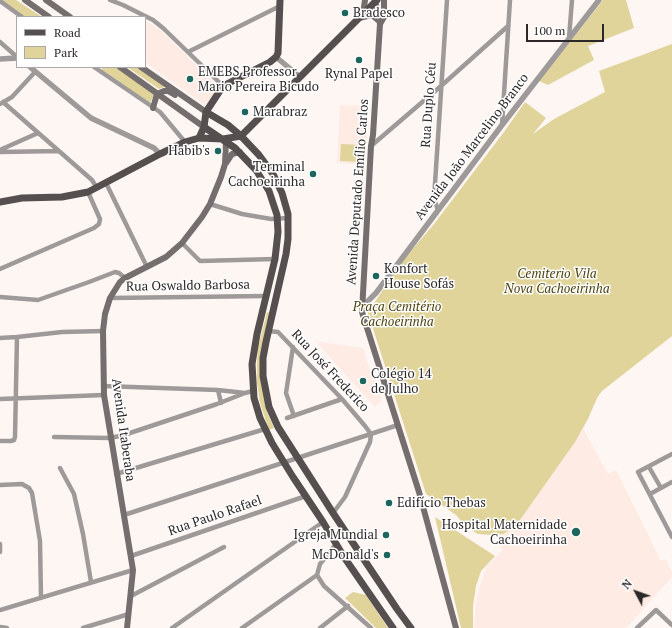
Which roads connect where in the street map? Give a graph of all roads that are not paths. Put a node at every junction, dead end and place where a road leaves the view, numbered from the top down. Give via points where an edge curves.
1 (26, 0) edge
2 (46, 0) edge
3 (110, 0) edge
4 (365, 0) edge
5 (384, 0) edge
6 (447, 0) edge
7 (510, 0) edge
8 (572, 0) edge
9 (599, 0) edge
10 (0, 1) edge
11 (376, 1) edge
12 (280, 3) edge
13 (21, 16) edge
14 (49, 16) edge
15 (69, 16) edge
16 (145, 16) edge
17 (146, 16) edge
18 (361, 16) junction
19 (380, 24) junction
20 (508, 26) junction
21 (569, 38) junction
22 (0, 42) edge
23 (188, 52) junction
24 (16, 56) edge
25 (276, 56) junction
26 (16, 57) edge
27 (0, 59) edge
28 (31, 68) edge
29 (95, 68) edge
30 (121, 68) edge
31 (142, 68) edge
32 (35, 72) junction
33 (300, 77) junction
34 (223, 86) junction
35 (441, 86) junction
36 (157, 94) junction
37 (186, 98) junction
38 (2, 103) edge
39 (153, 108) junction
40 (206, 112) junction
41 (502, 125) junction
42 (204, 127) junction
43 (38, 133) junction
44 (241, 136) junction
45 (199, 138) junction
46 (224, 140) junction
47 (185, 142) junction
48 (371, 146) junction
49 (0, 151) edge
50 (58, 151) junction
51 (240, 152) junction
52 (160, 154) junction
53 (225, 164) junction
54 (106, 183) junction
55 (97, 188) junction
56 (88, 192) junction
57 (0, 202) edge
58 (210, 204) junction
59 (438, 210) junction
60 (288, 218) junction
61 (278, 220) junction
62 (182, 243) junction
63 (275, 259) junction
64 (147, 267) junction
65 (0, 269) edge
66 (126, 278) junction
67 (266, 296) junction
68 (0, 297) edge
69 (110, 298) junction
70 (362, 305) junction
71 (103, 330) junction
72 (268, 331) junction
73 (0, 338) edge
74 (17, 338) junction
75 (293, 348) junction
76 (103, 386) junction
77 (218, 390) junction
78 (253, 391) junction
79 (245, 393) junction
80 (104, 395) junction
81 (0, 399) edge
82 (16, 399) junction
83 (342, 399) junction
84 (221, 403) junction
85 (294, 416) junction
86 (287, 418) dead end
87 (398, 425) junction
88 (278, 427) junction
89 (265, 430) junction
90 (371, 434) junction
91 (54, 437) dead end
92 (110, 438) junction
93 (0, 441) edge
94 (672, 454) edge
95 (298, 457) junction
96 (284, 463) junction
97 (649, 466) junction
98 (60, 468) dead end
99 (116, 474) junction
100 (672, 482) edge
101 (0, 484) edge
102 (661, 488) junction
103 (650, 494) junction
104 (306, 496) junction
105 (333, 513) junction
106 (124, 515) junction
107 (323, 522) junction
108 (672, 537) edge
109 (0, 544) edge
110 (336, 544) junction
111 (224, 547) dead end
112 (0, 552) edge
113 (131, 556) junction
114 (133, 570) junction
115 (317, 576) junction
116 (91, 582) junction
117 (131, 596) junction
118 (41, 598) junction
119 (348, 606) junction
120 (0, 610) edge
121 (451, 613) junction
122 (129, 614) junction
123 (672, 625) edge
124 (0, 627) edge
125 (7, 628) edge
126 (83, 628) edge
127 (127, 628) edge
128 (172, 628) edge
129 (242, 628) edge
130 (320, 628) edge
131 (371, 628) edge
132 (393, 628) edge
133 (412, 628) edge
134 (453, 628) edge
135 (456, 628) edge
136 (637, 628) edge

1 - 14 main road
2 - 15 main road
3 - 16 street
4 - 18 main road
5 - 19 main road, Avenida Deputado Emílio Carlos via 384,17
6 - 35 street, Rua Duplo Céu
7 - 20 street
8 - 21 street
9 - 21 street, Avenida João Marcelino Branco
10 - 13 street
11 - 18 main road
11 - 19 main road, Avenida Deputado Emílio Carlos
12 - 23 street
12 - 25 main road
17 - 23 street
18 - 19 main road via 372,15
18 - 33 main road
19 - 48 main road, Avenida Deputado Emílio Carlos
20 - 35 street
20 - 41 street
21 - 41 street, Avenida João Marcelino Branco
22 - 24 street
23 - 34 street
25 - 33 street
25 - 34 main road via 270,62
26 - 27 street
28 - 32 street
29 - 39 street
30 - 36 main road
31 - 37 main road
32 - 38 street via 12,97
32 - 52 street via 91,118 154,148
33 - 44 main road
34 - 40 main road
35 - 48 street
35 - 59 street, Rua Duplo Céu via 434,199
36 - 37 main road via 168,91 181,99
36 - 39 main road
36 - 42 main road
37 - 40 main road
38 - 43 street
39 - 47 street via 160,112
40 - 42 main road
40 - 44 main road
41 - 59 street, Avenida João Marcelino Branco
42 - 45 main road
42 - 46 main road
43 - 49 street
43 - 50 street
44 - 46 main road
44 - 60 main road via 273,174 282,193
45 - 46 main road
45 - 47 main road
46 - 51 main road
46 - 53 main road, Avenida Itaberaba
47 - 52 main road
48 - 70 main road, Avenida Deputado Emílio Carlos
49 - 50 street
50 - 55 street via 92,180
51 - 53 main road via 231,156
51 - 61 main road via 264,180
52 - 54 main road
53 - 58 main road, Avenida Itaberaba
54 - 55 main road
54 - 64 street
55 - 56 main road
56 - 57 main road via 62,197 22,198
56 - 65 street via 100,219 99,224
58 - 61 street via 242,214
58 - 62 main road, Avenida Itaberaba
59 - 70 street, Avenida João Marcelino Branco via 376,293
60 - 61 street
60 - 72 main road via 286,254
61 - 63 main road
62 - 63 street via 200,261
62 - 64 main road, Avenida Itaberaba
63 - 67 main road
64 - 66 main road, Avenida Itaberaba
66 - 68 street via 115,272 38,300
66 - 69 main road, Avenida Itaberaba via 116,286
67 - 69 street, Rua Oswaldo Barbosa
67 - 78 main road via 253,350
69 - 71 main road, Avenida Itaberaba
70 - 87 main road, Avenida Deputado Emílio Carlos via 364,319
71 - 74 street
71 - 76 main road, Avenida Itaberaba
72 - 75 street, Rua José Frederico via 278,332
72 - 88 main road via 263,376 269,407
73 - 74 street
74 - 82 street
75 - 83 street, Rua José Frederico
75 - 85 street via 286,393
76 - 77 street
76 - 80 main road, Avenida Itaberaba
77 - 79 street
77 - 84 street
78 - 79 street
78 - 89 main road via 256,408
79 - 84 street
80 - 82 street
80 - 92 main road, Avenida Itaberaba
81 - 82 street
82 - 93 street via 14,440
83 - 85 street
83 - 90 street, Rua José Frederico
84 - 92 street
85 - 86 street
87 - 90 street
87 - 121 main road, Avenida Deputado Emílio Carlos via 419,492
88 - 89 main road via 273,433
88 - 95 main road
89 - 96 main road
89 - 99 street
90 - 95 street
90 - 105 street via 370,442 345,497
91 - 92 street
92 - 99 main road, Avenida Itaberaba
94 - 97 street
95 - 96 street
95 - 105 main road
96 - 104 main road
96 - 106 street
97 - 102 street
97 - 103 street via 638,472
98 - 116 street via 74,494
99 - 106 main road, Avenida Itaberaba
100 - 102 street
101 - 118 street via 22,484 32,493 40,541
102 - 103 street
103 - 108 street
104 - 107 main road
104 - 113 street, Rua Paulo Rafael
105 - 133 main road via 393,604
106 - 113 main road, Avenida Itaberaba
107 - 110 main road
107 - 128 street
109 - 112 street
110 - 115 street via 320,564
110 - 132 main road
111 - 117 street
113 - 114 main road, Avenida Itaberaba
114 - 116 street
114 - 117 main road, Avenida Itaberaba
115 - 119 street via 324,586
115 - 129 street
116 - 118 street
117 - 122 main road, Avenida Itaberaba
118 - 120 street
119 - 130 street
119 - 131 street
121 - 134 main road, Avenida Deputado Emílio Carlos
121 - 135 main road, Avenida Deputado Emílio Carlos
122 - 126 street
122 - 127 main road, Avenida Itaberaba
123 - 136 street via 656,610
124 - 125 street

